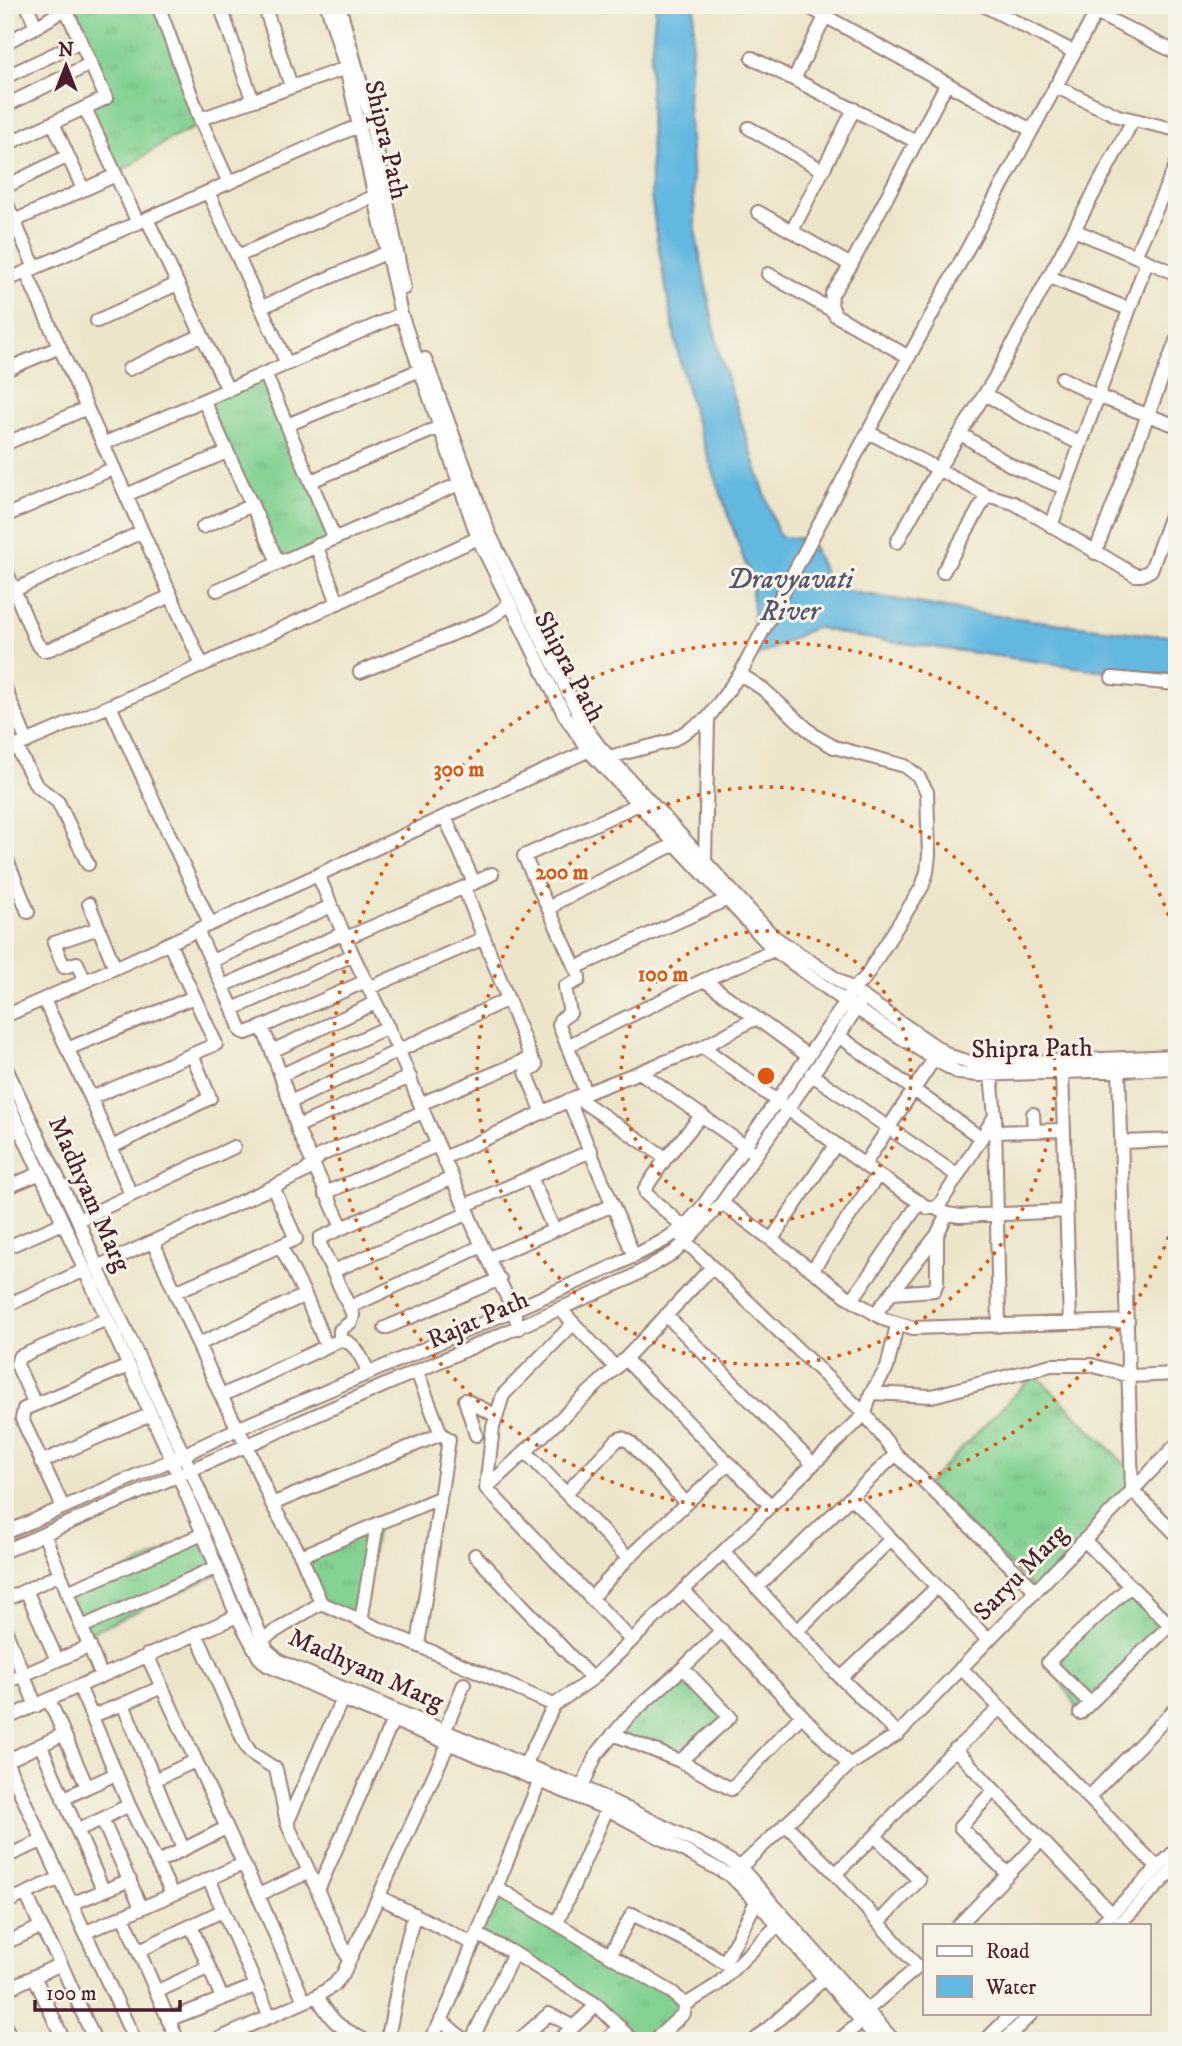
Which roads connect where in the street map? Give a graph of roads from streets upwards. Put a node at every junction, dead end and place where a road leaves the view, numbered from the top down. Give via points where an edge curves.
1 (27, 5) edge
2 (158, 5) edge
3 (236, 5) edge
4 (264, 5) edge
5 (327, 5) edge
6 (339, 5) edge
7 (804, 5) edge
8 (986, 6) edge
9 (65, 7) edge
10 (220, 8) edge
11 (1098, 9) edge
12 (828, 11) edge
13 (36, 27) junction
14 (5, 43) edge
15 (80, 43) junction
16 (1074, 52) junction
17 (1177, 53) edge
18 (752, 58) dead end
19 (90, 64) junction
20 (346, 68) junction
21 (5, 77) edge
22 (794, 79) junction
23 (947, 83) junction
24 (290, 86) junction
25 (1055, 86) junction
26 (252, 99) junction
27 (5, 106) edge
28 (85, 108) junction
29 (854, 109) junction
30 (200, 119) junction
31 (1133, 120) junction
32 (53, 123) junction
33 (366, 123) junction
34 (749, 128) dead end
35 (1031, 130) junction
36 (1177, 130) edge
37 (915, 141) junction
38 (5, 145) edge
39 (68, 156) junction
40 (1177, 163) edge
41 (822, 170) junction
42 (116, 175) junction
43 (229, 183) junction
44 (5, 187) edge
45 (83, 189) junction
46 (208, 192) junction
47 (375, 196) junction
48 (5, 200) edge
49 (758, 212) dead end
50 (15, 221) junction
51 (142, 221) junction
52 (1074, 230) junction
53 (792, 231) junction
54 (388, 252) junction
55 (238, 256) junction
56 (1141, 259) junction
57 (851, 265) junction
58 (31, 270) junction
59 (768, 274) dead end
60 (1177, 274) edge
61 (1049, 277) junction
62 (5, 281) edge
63 (177, 284) junction
64 (262, 307) junction
65 (1129, 309) junction
66 (833, 311) junction
67 (401, 314) junction
68 (97, 321) dead end
69 (202, 335) junction
70 (1177, 339) edge
71 (60, 347) junction
72 (909, 357) junction
73 (287, 364) junction
74 (129, 369) dead end
75 (5, 370) edge
76 (420, 370) junction
77 (265, 373) junction
78 (1062, 378) dead end
79 (228, 390) junction
80 (985, 394) junction
81 (1097, 396) junction
82 (204, 401) junction
83 (87, 408) junction
84 (1149, 413) junction
85 (287, 425) junction
86 (1177, 426) edge
87 (440, 427) junction
88 (868, 432) junction
89 (961, 434) junction
90 (1079, 443) junction
91 (5, 444) edge
92 (103, 444) junction
93 (227, 452) junction
94 (114, 468) junction
95 (938, 469) junction
96 (310, 481) junction
97 (459, 484) junction
98 (1064, 488) junction
99 (126, 495) junction
100 (987, 495) junction
101 (1177, 499) edge
102 (252, 505) junction
103 (5, 516) edge
104 (1051, 526) junction
105 (203, 527) dead end
106 (142, 532) junction
107 (334, 537) junction
108 (478, 538) junction
109 (897, 542) dead end
110 (316, 545) junction
111 (1095, 553) junction
112 (278, 562) junction
113 (5, 568) edge
114 (943, 572) dead end
115 (217, 590) dead end
116 (10, 592) edge
117 (171, 596) junction
118 (338, 603) junction
119 (510, 604) junction
120 (202, 665) junction
121 (743, 670) junction
122 (360, 672) dead end
123 (1112, 678) dead end
124 (1177, 684) edge
125 (5, 688) edge
126 (110, 706) junction
127 (708, 718) junction
128 (16, 747) edge
129 (594, 748) junction
130 (609, 757) junction
131 (639, 804) junction
132 (444, 817) junction
133 (677, 843) junction
134 (5, 855) edge
135 (705, 862) junction
136 (88, 864) dead end
137 (492, 874) dead end
138 (318, 875) junction
139 (469, 885) junction
140 (728, 899) junction
141 (89, 904) dead end
142 (331, 906) junction
143 (549, 910) junction
144 (28, 912) dead end
145 (210, 923) junction
146 (99, 928) junction
147 (197, 930) junction
148 (345, 935) junction
149 (484, 938) junction
150 (169, 943) junction
151 (774, 950) junction
152 (353, 955) junction
153 (212, 961) junction
154 (577, 967) junction
155 (116, 968) junction
156 (704, 980) junction
157 (85, 981) junction
158 (368, 985) junction
159 (223, 986) junction
160 (194, 997) junction
161 (508, 999) junction
162 (44, 1000) junction
163 (854, 1000) junction
164 (375, 1003) junction
165 (233, 1009) junction
166 (5, 1016) edge
167 (756, 1018) junction
168 (262, 1027) junction
169 (387, 1027) junction
170 (839, 1036) junction
171 (567, 1046) junction
172 (703, 1047) junction
173 (67, 1049) junction
174 (272, 1051) junction
175 (400, 1051) junction
176 (192, 1054) junction
177 (808, 1056) junction
178 (1177, 1056) edge
179 (531, 1058) junction
180 (934, 1059) junction
181 (5, 1066) edge
182 (1177, 1068) edge
183 (1119, 1070) junction
184 (1062, 1072) junction
185 (641, 1073) junction
186 (811, 1074) junction
187 (991, 1074) junction
188 (281, 1075) junction
189 (410, 1077) junction
190 (914, 1090) junction
191 (5, 1096) edge
192 (577, 1097) junction
193 (91, 1098) junction
194 (290, 1102) junction
195 (782, 1103) junction
196 (422, 1108) junction
197 (543, 1113) junction
198 (1033, 1114) dead end
199 (702, 1115) junction
200 (995, 1116) junction
201 (298, 1126) junction
202 (889, 1128) junction
203 (21, 1129) junction
204 (1064, 1130) junction
205 (1034, 1131) junction
206 (995, 1132) junction
207 (5, 1136) edge
208 (981, 1138) junction
209 (1177, 1140) edge
210 (1121, 1142) junction
211 (836, 1144) junction
212 (438, 1145) junction
213 (234, 1146) dead end
214 (112, 1147) junction
215 (750, 1149) junction
216 (591, 1152) junction
217 (444, 1158) junction
218 (666, 1158) junction
219 (311, 1163) junction
220 (864, 1165) junction
221 (41, 1173) junction
222 (878, 1175) junction
223 (958, 1176) junction
224 (531, 1177) junction
225 (452, 1178) junction
226 (273, 1187) junction
227 (5, 1188) edge
228 (325, 1194) junction
229 (131, 1195) junction
230 (920, 1202) junction
231 (722, 1203) junction
232 (613, 1205) junction
233 (934, 1208) junction
234 (467, 1209) junction
235 (1066, 1211) junction
236 (947, 1214) junction
237 (997, 1214) junction
238 (78, 1220) junction
239 (64, 1223) junction
240 (342, 1227) junction
241 (680, 1229) junction
242 (554, 1230) junction
243 (937, 1235) junction
244 (772, 1239) junction
245 (153, 1242) junction
246 (685, 1243) junction
247 (281, 1247) junction
248 (5, 1248) edge
249 (485, 1252) junction
250 (634, 1256) junction
251 (712, 1267) junction
252 (91, 1269) junction
253 (813, 1269) junction
254 (333, 1271) junction
255 (500, 1279) junction
256 (174, 1292) junction
257 (892, 1293) junction
258 (305, 1295) junction
259 (852, 1300) junction
260 (5, 1306) edge
261 (350, 1307) junction
262 (513, 1309) junction
263 (560, 1309) junction
264 (876, 1314) junction
265 (666, 1315) junction
266 (107, 1319) junction
267 (1128, 1321) junction
268 (1070, 1323) junction
269 (573, 1324) junction
270 (897, 1325) junction
271 (999, 1326) junction
272 (385, 1328) dead end
273 (519, 1328) junction
274 (340, 1340) junction
275 (199, 1344) junction
276 (326, 1345) junction
277 (11, 1361) edge
278 (620, 1363) junction
279 (129, 1366) junction
280 (417, 1372) junction
281 (369, 1373) junction
282 (1177, 1374) edge
283 (1130, 1376) junction
284 (872, 1394) junction
285 (221, 1396) junction
286 (35, 1404) junction
287 (151, 1414) junction
288 (865, 1414) junction
289 (497, 1416) junction
290 (237, 1429) junction
291 (441, 1434) junction
292 (476, 1435) dead end
293 (1177, 1444) edge
294 (247, 1446) junction
295 (525, 1451) junction
296 (896, 1454) junction
297 (178, 1457) junction
298 (41, 1462) junction
299 (728, 1464) junction
300 (813, 1464) junction
301 (185, 1474) junction
302 (486, 1488) junction
303 (1132, 1490) junction
304 (566, 1493) junction
305 (851, 1497) junction
306 (439, 1498) junction
307 (686, 1503) junction
308 (272, 1504) junction
309 (770, 1506) junction
310 (63, 1507) junction
311 (377, 1524) junction
312 (5, 1532) edge
313 (44, 1534) junction
314 (203, 1534) junction
315 (1177, 1535) edge
316 (891, 1539) junction
317 (1084, 1540) junction
318 (5, 1551) edge
319 (724, 1552) junction
320 (475, 1555) dead end
321 (301, 1556) junction
322 (628, 1558) junction
323 (217, 1567) junction
324 (60, 1574) junction
325 (1130, 1586) junction
326 (756, 1588) junction
327 (936, 1588) junction
328 (26, 1590) junction
329 (683, 1590) junction
330 (1035, 1591) junction
331 (68, 1592) junction
332 (591, 1598) junction
333 (5, 1600) edge
334 (321, 1602) junction
335 (237, 1616) junction
336 (361, 1621) junction
337 (82, 1628) junction
338 (1173, 1629) edge
339 (722, 1630) junction
340 (797, 1631) junction
341 (197, 1633) junction
342 (7, 1636) edge
343 (261, 1640) junction
344 (631, 1640) junction
345 (988, 1640) junction
346 (418, 1645) junction
347 (90, 1646) junction
348 (147, 1655) junction
349 (57, 1660) junction
350 (683, 1668) junction
351 (961, 1668) junction
352 (23, 1675) junction
353 (101, 1675) junction
354 (841, 1678) junction
355 (592, 1679) junction
356 (5, 1683) edge
357 (464, 1684) dead end
358 (79, 1686) junction
359 (162, 1687) junction
360 (342, 1699) junction
361 (49, 1700) junction
362 (1090, 1703) junction
363 (123, 1704) junction
364 (554, 1705) junction
365 (36, 1706) junction
366 (1177, 1707) edge
367 (1000, 1708) junction
368 (1080, 1713) dead end
369 (802, 1715) junction
370 (92, 1716) junction
371 (5, 1719) edge
372 (393, 1720) junction
373 (64, 1734) junction
374 (614, 1734) junction
375 (898, 1734) junction
376 (449, 1735) junction
377 (41, 1746) junction
378 (955, 1749) junction
379 (6, 1760) edge
380 (195, 1761) junction
381 (680, 1761) junction
382 (525, 1765) junction
383 (849, 1765) junction
384 (116, 1774) junction
385 (154, 1780) junction
386 (540, 1780) junction
387 (87, 1787) junction
388 (582, 1787) junction
389 (994, 1790) junction
390 (1089, 1797) junction
391 (63, 1799) junction
392 (129, 1805) junction
393 (607, 1809) junction
394 (102, 1819) junction
395 (287, 1823) junction
396 (785, 1824) junction
397 (226, 1828) junction
398 (77, 1830) junction
399 (875, 1836) junction
400 (5, 1840) edge
401 (1041, 1840) junction
402 (42, 1842) junction
403 (183, 1849) junction
404 (1177, 1849) edge
405 (8, 1856) edge
406 (158, 1862) junction
407 (243, 1864) junction
408 (1177, 1866) edge
409 (1158, 1868) junction
410 (309, 1872) junction
411 (735, 1872) junction
412 (835, 1874) junction
413 (1008, 1874) junction
414 (60, 1878) junction
415 (130, 1880) junction
416 (209, 1880) junction
417 (496, 1887) junction
418 (103, 1890) junction
419 (318, 1890) junction
420 (26, 1894) junction
421 (172, 1894) junction
422 (258, 1895) junction
423 (379, 1897) junction
424 (756, 1902) junction
425 (5, 1903) edge
426 (71, 1904) junction
427 (141, 1907) junction
428 (222, 1911) junction
429 (415, 1914) junction
430 (123, 1916) junction
431 (1115, 1919) edge
432 (879, 1922) junction
433 (557, 1923) junction
434 (960, 1924) edge
435 (778, 1925) junction
436 (191, 1926) junction
437 (41, 1927) junction
438 (86, 1932) junction
439 (476, 1939) junction
440 (5, 1943) edge
441 (138, 1951) junction
442 (514, 1953) junction
443 (610, 1955) junction
444 (349, 1960) junction
445 (61, 1964) junction
446 (921, 1964) edge
447 (729, 1965) junction
448 (209, 1967) junction
449 (34, 1976) junction
450 (825, 1978) junction
451 (255, 1986) junction
452 (5, 1990) edge
453 (156, 1992) junction
454 (222, 1998) junction
455 (311, 1998) junction
456 (597, 2004) junction
457 (685, 2004) junction
458 (1012, 2014) edge
459 (1031, 2014) edge
460 (864, 2016) junction
461 (270, 2017) junction
462 (169, 2020) junction
463 (441, 2020) junction
464 (5, 2026) edge
465 (572, 2026) junction
466 (620, 2027) junction
467 (134, 2038) edge
468 (12, 2041) edge
469 (64, 2041) edge
470 (95, 2041) edge
471 (120, 2041) edge
472 (178, 2041) edge
473 (214, 2041) edge
474 (366, 2041) edge
475 (387, 2041) edge
476 (429, 2041) edge
477 (466, 2041) edge
478 (471, 2041) edge
479 (517, 2041) edge
480 (558, 2041) edge
481 (605, 2041) edge
482 (633, 2041) edge
483 (654, 2041) edge
484 (754, 2041) edge
485 (838, 2041) edge
486 (878, 2041) edge
487 (894, 2041) edge
488 (985, 2041) edge
489 (1004, 2041) edge

1 - 13 street
2 - 30 street
3 - 10 street
4 - 24 street
5 - 20 street, Shipra Path
6 - 33 street, Shipra Path
7 - 12 street
8 - 16 street
9 - 13 street
9 - 15 street
10 - 26 street
11 - 16 street
11 - 17 street
12 - 22 street
12 - 23 street
13 - 14 street
15 - 19 street
15 - 21 street
16 - 25 street
18 - 22 street
19 - 27 street
19 - 28 street via 106,98
20 - 24 street
20 - 33 street, Shipra Path
22 - 29 street
23 - 35 street
23 - 37 street
24 - 26 street
25 - 31 street
25 - 35 street
26 - 30 street
28 - 32 street
28 - 42 street
29 - 37 street
29 - 41 street
30 - 43 street
31 - 36 street
31 - 52 street
32 - 38 street
32 - 39 street
33 - 43 street
33 - 47 street, Shipra Path
33 - 129 street, Shipra Path via 410,315 453,436 489,533
34 - 41 street
35 - 72 street
37 - 57 street
39 - 44 street
39 - 45 street
40 - 56 street
41 - 53 street
42 - 45 street
42 - 51 street
43 - 46 street
45 - 50 street
46 - 51 street
46 - 55 street
47 - 54 street, Shipra Path
47 - 55 street
48 - 50 street
49 - 53 street
50 - 58 street
51 - 58 street
51 - 63 street
52 - 56 street
52 - 61 street
53 - 57 street
54 - 64 street
54 - 67 street, Shipra Path
55 - 64 street
56 - 60 street
56 - 65 street
57 - 66 street via 832,294
58 - 62 street
58 - 71 street
59 - 66 street
61 - 65 street
61 - 80 street
63 - 68 street
63 - 69 street
64 - 73 street
65 - 81 street
66 - 72 street
67 - 73 street
67 - 76 street, Shipra Path
69 - 74 street
69 - 79 street
70 - 84 street
71 - 75 street
71 - 83 street
72 - 88 street
73 - 77 street
76 - 85 street
76 - 87 street, Shipra Path
77 - 79 street
77 - 85 street
78 - 81 street
79 - 82 street
80 - 89 street
80 - 90 street
81 - 84 street
81 - 90 street
82 - 92 street
82 - 93 street
83 - 91 street
83 - 92 street
84 - 86 street
84 - 111 street
85 - 96 street
87 - 96 street
87 - 97 street, Shipra Path
88 - 95 street
88 - 121 street
89 - 95 street
89 - 98 street via 1012,466
90 - 98 street
92 - 94 street
93 - 99 street
93 - 102 street
94 - 99 street
94 - 103 street
95 - 100 street
95 - 109 street
96 - 107 street
97 - 107 street
97 - 108 street, Shipra Path
98 - 104 street
99 - 106 street
100 - 104 street via 1014,503
100 - 114 street
101 - 111 street via 1151,570 1142,576
102 - 105 street
102 - 112 street
104 - 111 street
106 - 116 street
106 - 117 street
107 - 110 street
108 - 118 street
108 - 119 street, Shipra Path
110 - 112 street
110 - 118 street
112 - 115 street
113 - 116 street
116 - 117 street via 39,647 47,650
117 - 120 street
118 - 120 street
119 - 122 street via 489,619
119 - 129 street, Shipra Path via 565,716
120 - 126 street
121 - 127 street
121 - 163 street via 815,736 834,747 905,766 927,792 927,872 922,887
123 - 124 street
125 - 128 street
126 - 128 street
126 - 145 street
127 - 130 street via 671,741
127 - 135 street
128 - 136 street via 36,785 58,802
129 - 130 street, Shipra Path
129 - 131 street, Shipra Path
129 - 132 street
130 - 135 street, Shipra Path
131 - 133 street, Shipra Path
131 - 143 street via 524,856
132 - 138 street
132 - 139 street
133 - 140 street, Shipra Path
133 - 143 street
134 - 144 street
135 - 163 street, Shipra Path via 773,936
137 - 139 street
138 - 142 street
138 - 145 street
139 - 148 street
139 - 149 street
140 - 151 street, Shipra Path
140 - 154 street
141 - 146 street
142 - 148 street
142 - 153 street
143 - 154 street
145 - 147 street
146 - 155 street
146 - 157 street via 54,943 64,967 76,963
147 - 150 street
147 - 153 street
148 - 152 street
148 - 159 street
149 - 158 street
149 - 161 street
150 - 155 street
150 - 160 street
151 - 156 street
151 - 163 street, Shipra Path
152 - 158 street
152 - 165 street
153 - 159 street
154 - 171 street via 579,980 564,989 570,1013 559,1022
155 - 157 street
156 - 167 street
156 - 171 street
157 - 162 street
158 - 164 street
158 - 168 street
159 - 165 street
160 - 173 street
160 - 176 street via 216,1044
161 - 175 street
161 - 179 street
162 - 166 street
162 - 173 street
163 - 170 street, Rajat Path
163 - 177 street, Rajat Path
163 - 178 street, Shipra Path via 950,1056 976,1065
163 - 180 street, Shipra Path
164 - 169 street
164 - 174 street
165 - 168 street via 243,1033
167 - 172 street
167 - 177 street
168 - 174 street
169 - 175 street
169 - 188 street
170 - 186 street, Rajat Path
170 - 190 street
171 - 192 street
172 - 185 street
172 - 195 street
173 - 193 street
174 - 188 street
175 - 189 street
175 - 194 street
176 - 193 street
176 - 214 street via 210,1098
177 - 195 street, Rajat Path
179 - 196 street
179 - 197 street via 536,1066 526,1072
180 - 187 street, Shipra Path via 959,1073
180 - 190 street
181 - 238 street, Madhyam Marg
182 - 183 street, Shipra Path
183 - 184 street, Shipra Path
183 - 210 street
184 - 187 street, Shipra Path
184 - 204 street
185 - 192 street
185 - 199 street
186 - 195 street, Rajat Path
186 - 202 street
187 - 200 street
188 - 194 street
189 - 196 street
189 - 201 street
190 - 202 street
190 - 208 street
191 - 203 street, Madhyam Marg
192 - 197 street
192 - 216 street
192 - 218 street
193 - 214 street
194 - 201 street
195 - 211 street
195 - 215 street, Rajat Path
196 - 212 street
196 - 219 street
197 - 217 street
198 - 205 street
199 - 215 street
199 - 218 street
200 - 206 street
200 - 208 street
201 - 219 street
202 - 220 street
202 - 223 street
203 - 207 street
203 - 221 street, Madhyam Marg
204 - 205 street
204 - 235 street
205 - 206 street
206 - 237 street
208 - 223 street
209 - 210 street
210 - 267 street
211 - 220 street
211 - 244 street
212 - 217 street
212 - 228 street
213 - 229 street
214 - 229 street
215 - 231 street, Rajat Path
215 - 241 street, Rajat Path
216 - 224 street
216 - 232 street
217 - 225 street
218 - 241 street via 645,1192
219 - 226 street via 306,1171
219 - 228 street
220 - 222 street
221 - 227 street
221 - 239 street, Madhyam Marg
222 - 230 street
222 - 253 street
223 - 233 street
224 - 234 street
224 - 242 street
225 - 234 street
225 - 240 street
226 - 245 street
226 - 247 street via 296,1239
228 - 240 street
229 - 238 street
230 - 233 street
230 - 259 street
231 - 244 street
231 - 246 street, Rajat Path
232 - 242 street
232 - 250 street
233 - 236 street
234 - 249 street
234 - 254 street
235 - 237 street
235 - 268 street
236 - 237 street
236 - 243 street
237 - 271 street
238 - 252 street, Madhyam Marg
239 - 248 street
239 - 252 street, Madhyam Marg
240 - 254 street via 319,1241
241 - 246 street
241 - 250 street, Rajat Path
242 - 249 street
243 - 257 street
243 - 257 street via 934,1290
244 - 253 street
245 - 252 street
245 - 256 street
246 - 251 street
246 - 263 street, Rajat Path via 628,1279
247 - 256 street
247 - 258 street
249 - 255 street
249 - 261 street
250 - 262 street, Rajat Path
251 - 265 street
251 - 288 street
252 - 260 street
252 - 266 street, Madhyam Marg
252 - 297 street, Madhyam Marg
253 - 259 street
254 - 261 street
255 - 262 street
255 - 272 street
256 - 275 street
257 - 264 street
258 - 275 street
258 - 276 street
259 - 264 street
261 - 274 street via 353,1318 340,1330
262 - 273 street
262 - 281 street, Rajat Path
263 - 269 street
263 - 273 street, Rajat Path
264 - 270 street
265 - 278 street
265 - 300 street
266 - 277 street
266 - 279 street, Madhyam Marg
267 - 268 street
267 - 283 street
268 - 271 street
269 - 278 street
269 - 289 street via 503,1395
270 - 271 street
270 - 284 street via 887,1367
273 - 280 street, Rajat Path
274 - 276 street
274 - 281 street via 355,1346
275 - 285 street
276 - 285 street
277 - 286 street
278 - 295 street
278 - 299 street
279 - 286 street
279 - 287 street, Madhyam Marg
280 - 291 street
280 - 294 street, Rajat Path
281 - 290 street, Rajat Path
282 - 283 street
283 - 284 street via 1091,1365 1051,1365 932,1396
283 - 303 street
284 - 288 street
285 - 290 street
286 - 298 street via 23,1409 22,1419
287 - 297 street, Madhyam Marg
287 - 298 street
288 - 296 street
288 - 300 street
289 - 292 street via 464,1400
289 - 302 street
290 - 294 street
290 - 297 street, Rajat Path
291 - 306 street via 449,1439
291 - 308 street
293 - 303 street, Saryu Marg
294 - 301 street, Rajat Path
294 - 308 street
295 - 302 street
295 - 304 street
296 - 305 street
296 - 330 street
297 - 301 street, Madhyam Marg
297 - 310 street, Rajat Path
298 - 310 street
299 - 307 street
299 - 309 street
300 - 309 street
301 - 313 street, Rajat Path
301 - 314 street, Madhyam Marg
301 - 343 street, Madhyam Marg
302 - 332 street
303 - 315 street
303 - 317 street, Saryu Marg
304 - 307 street via 622,1438 630,1441
304 - 322 street
305 - 316 street
305 - 326 street
306 - 311 street
306 - 346 street
307 - 322 street
308 - 321 street
309 - 319 street
310 - 312 street, Rajat Path
311 - 321 street
311 - 336 street
313 - 318 street, Rajat Path
313 - 324 street
314 - 323 street, Madhyam Marg
314 - 331 street
316 - 327 street
316 - 340 street
317 - 325 street
317 - 330 street, Saryu Marg
319 - 326 street
319 - 329 street
320 - 355 street
321 - 334 street
322 - 332 street
323 - 335 street, Madhyam Marg
323 - 337 street
324 - 328 street
324 - 331 street
325 - 338 street
325 - 362 street via 1048,1662
326 - 340 street
327 - 345 street
327 - 354 street
328 - 333 street
328 - 349 street
329 - 339 street
329 - 344 street
330 - 345 street, Saryu Marg
331 - 337 street
332 - 344 street
334 - 336 street
334 - 343 street
335 - 341 street
335 - 360 street, Madhyam Marg via 267,1665
336 - 346 street
337 - 347 street
338 - 362 street
339 - 350 street
339 - 369 street
340 - 354 street
341 - 348 street
341 - 395 street via 246,1746 276,1769
342 - 352 street
343 - 376 street, Madhyam Marg via 279,1661
344 - 355 street
345 - 351 street, Saryu Marg
346 - 364 street
347 - 349 street
347 - 353 street
348 - 353 street
348 - 359 street
349 - 352 street
350 - 374 street
350 - 381 street via 730,1717
351 - 367 street
351 - 375 street, Saryu Marg
352 - 356 street
352 - 365 street
353 - 358 street
354 - 375 street
355 - 364 street
357 - 376 street
358 - 361 street
358 - 370 street
359 - 363 street
359 - 380 street
360 - 372 street, Madhyam Marg
360 - 395 street
361 - 365 street
361 - 373 street
362 - 368 street
363 - 370 street
363 - 385 street
364 - 382 street
365 - 371 street
366 - 390 street
367 - 378 street
367 - 390 street
369 - 381 street via 731,1789
369 - 383 street
370 - 384 street
372 - 376 street, Madhyam Marg
372 - 419 street
373 - 377 street
373 - 387 street
374 - 381 street
374 - 388 street via 596,1755
375 - 383 street, Saryu Marg
376 - 382 street, Madhyam Marg
376 - 386 street, Madhyam Marg
376 - 423 street
377 - 379 street
377 - 391 street
378 - 389 street
378 - 399 street
379 - 402 street
380 - 385 street
380 - 397 street
382 - 388 street, Madhyam Marg
383 - 396 street, Saryu Marg
384 - 387 street
384 - 392 street
385 - 403 street
386 - 393 street, Madhyam Marg
386 - 417 street
387 - 391 street
388 - 411 street, Madhyam Marg via 712,1850
389 - 401 street
389 - 413 street via 960,1827
390 - 409 street
391 - 398 street
392 - 394 street
392 - 406 street
393 - 411 street, Madhyam Marg
393 - 433 street
394 - 398 street
394 - 415 street
395 - 410 street
396 - 411 street, Saryu Marg
396 - 412 street
397 - 403 street
397 - 407 street
398 - 418 street
399 - 412 street
399 - 432 street via 919,1880
400 - 405 street
401 - 413 street
401 - 431 street
402 - 405 street
402 - 414 street
403 - 406 street
404 - 409 street
406 - 421 street
407 - 416 street
407 - 422 street
408 - 431 street
409 - 431 street
410 - 419 street
410 - 422 street
411 - 424 street, Madhyam Marg
411 - 460 street, Madhyam Marg
412 - 432 street
413 - 434 street
414 - 420 street
414 - 426 street
415 - 418 street
415 - 427 street
416 - 421 street
416 - 428 street
417 - 433 street
417 - 439 street
418 - 426 street
419 - 444 street
420 - 425 street
420 - 437 street
421 - 427 street
422 - 455 street
423 - 429 street
423 - 444 street
424 - 435 street, Madhyam Marg
424 - 447 street
426 - 438 street
427 - 430 street
428 - 436 street
428 - 451 street
429 - 439 street
429 - 475 street
430 - 438 street
430 - 441 street
432 - 446 street
433 - 443 street
435 - 447 street
435 - 450 street, Madhyam Marg
436 - 441 street
436 - 448 street
437 - 440 street
437 - 445 street
438 - 467 street
439 - 442 street
439 - 463 street
441 - 453 street
442 - 456 street
442 - 478 street
443 - 447 street via 632,1914
443 - 457 street
444 - 455 street via 334,1986
445 - 449 street
445 - 470 street
446 - 460 street
447 - 457 street via 718,1985
448 - 453 street
448 - 454 street
449 - 452 street
449 - 469 street
450 - 460 street, Madhyam Marg
450 - 484 street
451 - 454 street
451 - 461 street
453 - 462 street
454 - 462 street
455 - 461 street
455 - 474 street via 340,2028
456 - 465 street
456 - 466 street
457 - 483 street via 684,2013
458 - 488 street
459 - 489 street
460 - 485 street
460 - 486 street, Madhyam Marg
460 - 487 street, Madhyam Marg
461 - 473 street
462 - 472 street
463 - 476 street
463 - 477 street
464 - 468 street
465 - 479 street via 549,2014
465 - 480 street
466 - 481 street
466 - 482 street
467 - 471 street

